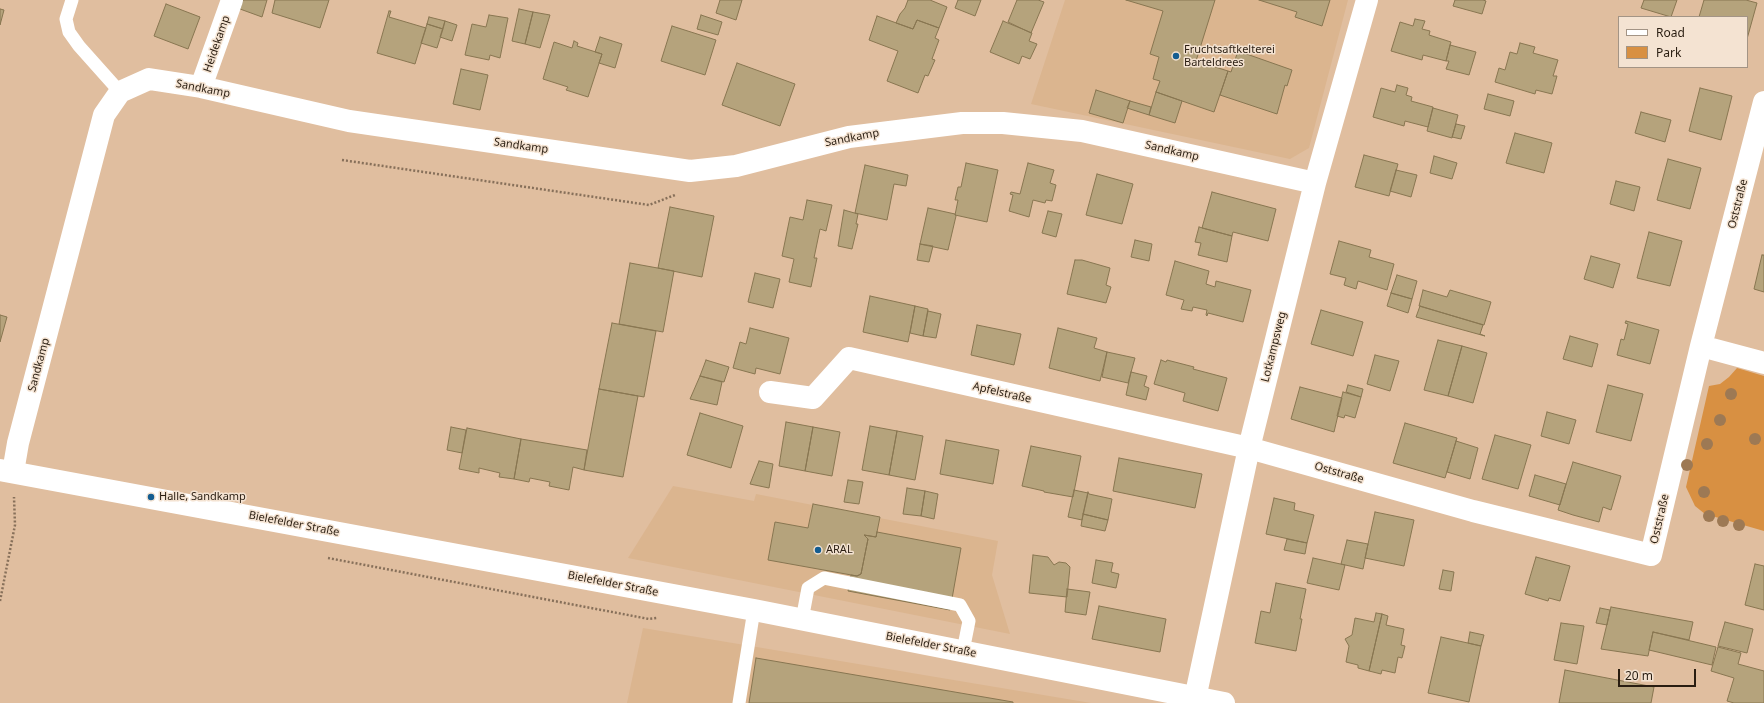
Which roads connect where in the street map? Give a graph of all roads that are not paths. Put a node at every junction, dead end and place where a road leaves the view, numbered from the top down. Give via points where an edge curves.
1 (72, 0) edge
2 (232, 0) edge
3 (1368, 0) edge
4 (202, 87) junction
5 (120, 92) junction
6 (1764, 102) edge
7 (1315, 183) junction
8 (1701, 346) junction
9 (1764, 363) edge
10 (770, 392) dead end
11 (1249, 448) junction
12 (6, 471) edge
13 (754, 610) junction
14 (802, 620) junction
15 (963, 651) junction
16 (1194, 700) edge
17 (739, 703) edge
18 (1224, 703) edge

1 - 5 lane via 66,19 69,32
2 - 4 street, Heidekamp
3 - 7 street, Lotkampsweg
4 - 5 street, Sandkamp via 149,80
4 - 7 street, Sandkamp via 350,122 690,171 736,166 849,137 962,123 1003,123 1082,131
5 - 12 street, Sandkamp via 104,115 18,443
6 - 8 street, Oststraße
7 - 11 street, Lotkampsweg
8 - 9 street
8 - 11 street, Oststraße via 1651,555 1473,511
10 - 11 street, Apfelstraße via 813,398 849,358
11 - 16 street, Lotkampsweg
12 - 13 street, Bielefelder Straße
13 - 14 street, Bielefelder Straße
13 - 17 lane
14 - 15 street, Bielefelder Straße
14 - 15 lane via 808,588 824,578 960,605 969,621
15 - 16 street, Bielefelder Straße
16 - 18 street, Bielefelder Straße

